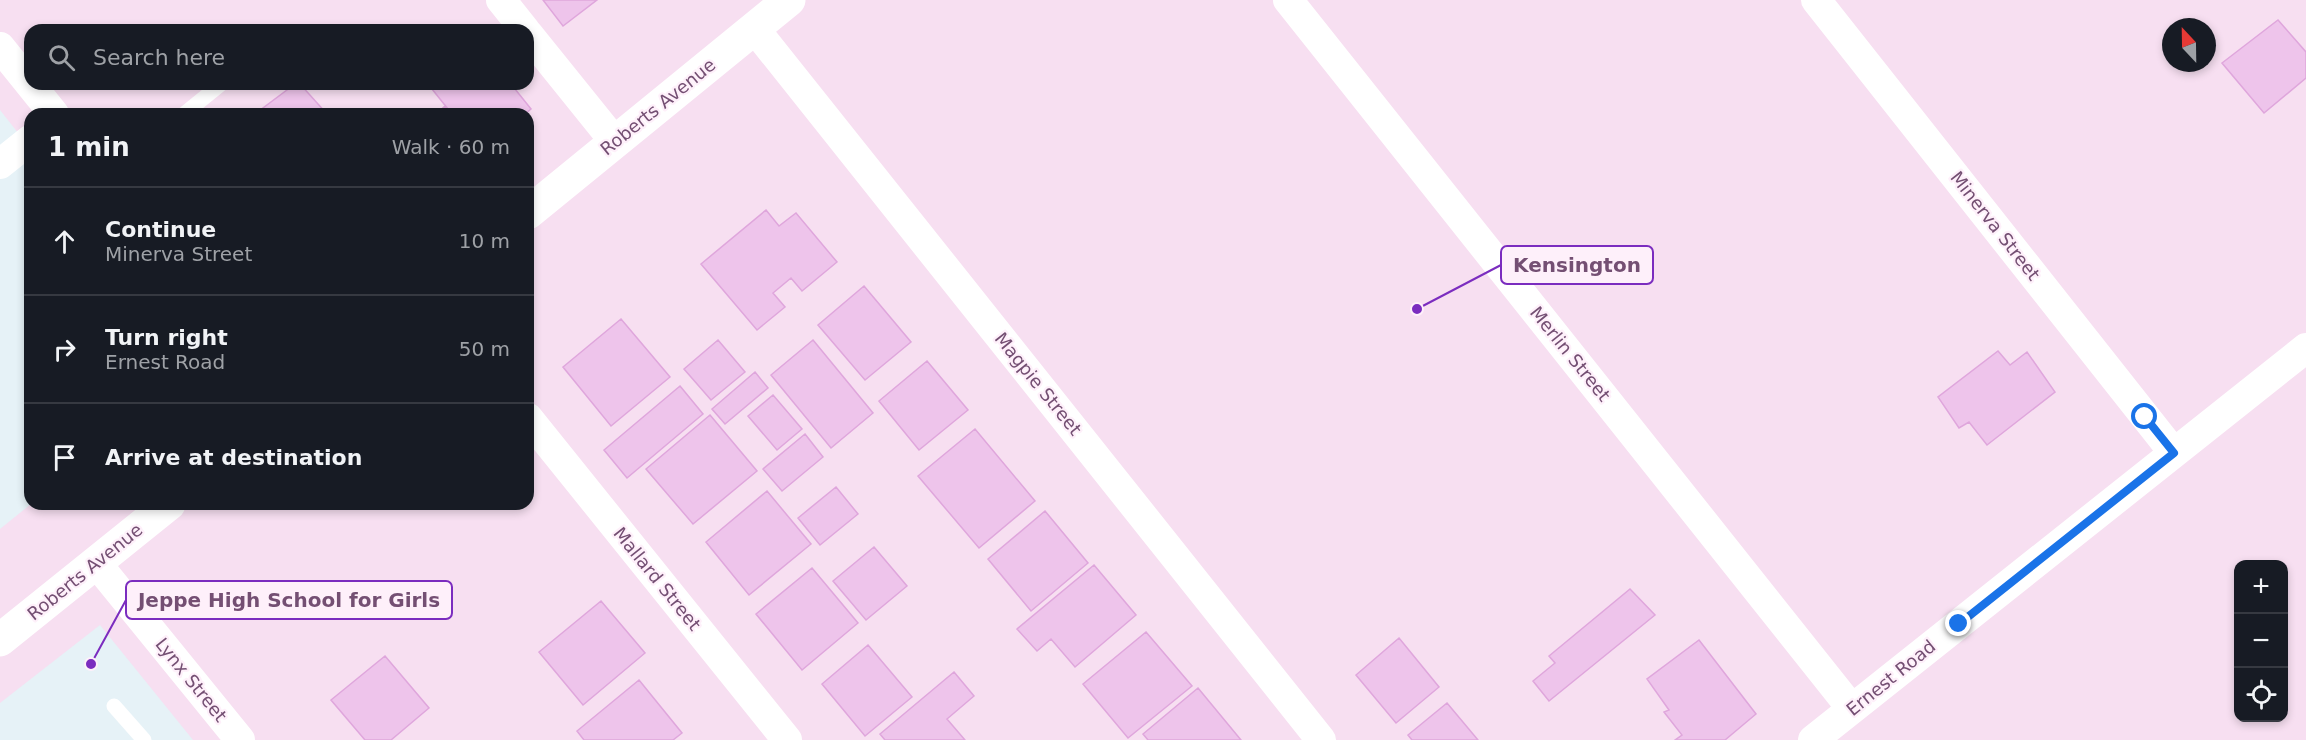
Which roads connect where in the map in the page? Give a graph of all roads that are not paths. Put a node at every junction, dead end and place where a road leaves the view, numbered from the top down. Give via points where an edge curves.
1 (501, 0) edge
2 (789, 0) edge
3 (1288, 0) edge
4 (1816, 0) edge
5 (520, 24) edge
6 (754, 28) junction
7 (534, 41) edge
8 (0, 47) edge
9 (24, 77) edge
10 (35, 90) edge
11 (214, 90) edge
12 (49, 108) edge
13 (191, 108) edge
14 (615, 142) junction
15 (24, 145) edge
16 (0, 164) edge
17 (534, 208) edge
18 (2306, 348) edge
19 (534, 425) edge
20 (2174, 453) junction
21 (162, 510) edge
22 (97, 564) junction
23 (0, 640) edge
24 (114, 706) dead end
25 (1852, 709) junction
26 (144, 740) edge
27 (240, 740) edge
28 (787, 740) edge
29 (1321, 740) edge
30 (1813, 740) edge

1 - 5 street
2 - 6 main road, Roberts Avenue
3 - 25 street, Merlin Street
4 - 20 street, Minerva Street
6 - 14 main road, Roberts Avenue
6 - 29 street, Magpie Street
7 - 14 street
8 - 9 street
10 - 12 street
11 - 13 lane
14 - 17 main road, Roberts Avenue
15 - 16 street
18 - 20 street, Ernest Road
19 - 28 street, Mallard Street
20 - 25 street, Ernest Road
21 - 22 main road, Roberts Avenue
22 - 23 main road, Roberts Avenue
22 - 27 street, Lynx Street
24 - 26 lane
25 - 30 street, Ernest Road

